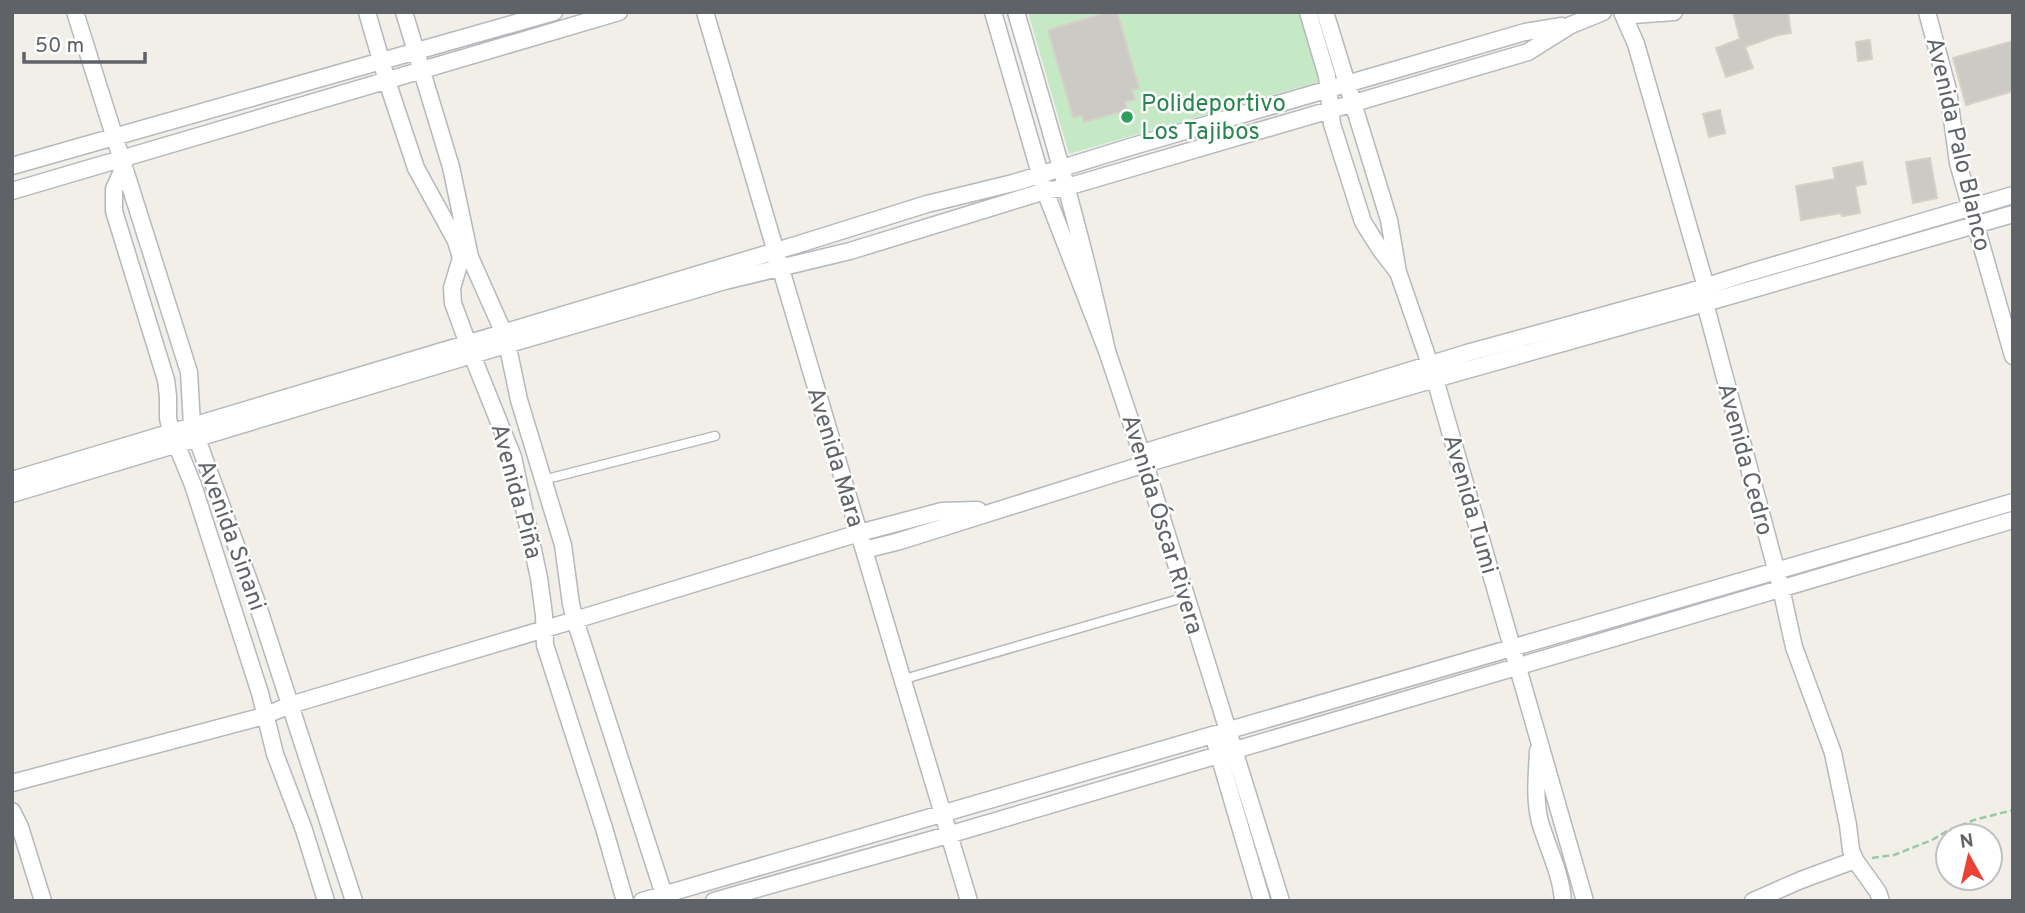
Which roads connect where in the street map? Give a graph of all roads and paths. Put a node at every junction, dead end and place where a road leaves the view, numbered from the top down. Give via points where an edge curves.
1 (75, 12) edge
2 (367, 12) edge
3 (404, 12) edge
4 (554, 12) edge
5 (619, 12) edge
6 (705, 12) edge
7 (993, 12) edge
8 (1016, 12) edge
9 (1308, 12) edge
10 (1325, 12) edge
11 (1603, 12) edge
12 (1622, 12) edge
13 (1629, 12) edge
14 (1674, 12) edge
15 (1927, 12) edge
16 (1571, 25) junction
17 (416, 52) junction
18 (382, 62) junction
19 (422, 71) junction
20 (387, 81) junction
21 (1348, 83) junction
22 (1328, 89) junction
23 (1354, 103) junction
24 (1329, 110) junction
25 (114, 137) junction
26 (123, 163) junction
27 (12, 166) edge
28 (1062, 168) junction
29 (1040, 174) junction
30 (1068, 187) junction
31 (12, 191) edge
32 (1045, 191) junction
33 (2013, 195) edge
34 (1971, 208) junction
35 (2013, 214) edge
36 (1976, 224) junction
37 (774, 251) junction
38 (779, 269) junction
39 (1398, 272) junction
40 (1705, 295) junction
41 (505, 338) junction
42 (469, 349) junction
43 (1107, 351) junction
44 (2013, 356) edge
45 (1433, 372) junction
46 (195, 432) junction
47 (715, 436) dead end
48 (174, 438) junction
49 (1143, 458) junction
50 (12, 480) edge
51 (543, 480) junction
52 (12, 494) edge
53 (2013, 502) edge
54 (996, 510) junction
55 (2013, 520) edge
56 (859, 533) junction
57 (864, 551) junction
58 (1776, 571) junction
59 (1781, 588) junction
60 (1186, 597) junction
61 (575, 620) junction
62 (544, 629) junction
63 (1513, 648) junction
64 (1517, 665) junction
65 (901, 680) junction
66 (290, 705) junction
67 (264, 716) junction
68 (1220, 733) junction
69 (1538, 738) junction
70 (1226, 752) junction
71 (12, 783) edge
72 (2013, 810) edge
73 (12, 811) edge
74 (941, 814) junction
75 (948, 835) junction
76 (1855, 860) junction
77 (665, 897) edge
78 (43, 901) edge
79 (326, 901) edge
80 (354, 901) edge
81 (625, 901) edge
82 (642, 901) edge
83 (714, 901) edge
84 (969, 901) edge
85 (1262, 901) edge
86 (1280, 901) edge
87 (1563, 901) edge
88 (1585, 901) edge
89 (1753, 901) edge
90 (1881, 901) edge

1 - 25 street, Avenida Sinani
2 - 18 street, Avenida Piña
3 - 17 street, Avenida Piña
4 - 17 street
5 - 19 street
6 - 37 street, Avenida Mara
7 - 29 street, Avenida Óscar Rivera
8 - 28 street, Avenida Óscar Rivera
9 - 22 street, Avenida Tumi
10 - 21 street, Avenida Tumi
11 - 16 street
12 - 40 street, Avenida Cedro via 1636,44
13 - 14 street
15 - 34 street, Avenida Palo Blanco
16 - 21 street via 1525,32
16 - 23 street via 1528,52
17 - 18 street
17 - 19 street, Avenida Piña
18 - 20 street, Avenida Piña
18 - 25 street
19 - 20 street
19 - 41 street, Avenida Piña via 451,167 470,257
20 - 26 street
20 - 42 street, Avenida Piña via 416,168 456,241 461,258 452,288 453,303
21 - 22 street
21 - 23 street, Avenida Tumi
22 - 24 street, Avenida Tumi
22 - 28 street
23 - 24 street
23 - 39 street, Avenida Tumi via 1389,220
24 - 30 street
24 - 39 street, Avenida Tumi via 1363,222
25 - 26 street, Avenida Sinani
25 - 27 street
26 - 31 street
26 - 46 street, Avenida Sinani via 189,372
26 - 48 street, Avenida Sinani via 114,189 114,211 166,380
28 - 29 street
28 - 30 street, Avenida Óscar Rivera
29 - 32 street, Avenida Óscar Rivera
29 - 37 street
30 - 32 street
30 - 43 street, Avenida Óscar Rivera
32 - 38 street
32 - 43 street, Avenida Óscar Rivera
33 - 34 street
34 - 36 street, Avenida Palo Blanco
34 - 40 street
35 - 36 street
36 - 40 street
36 - 44 street, Avenida Palo Blanco
37 - 38 street, Avenida Mara
37 - 41 street
38 - 41 street
38 - 56 street, Avenida Mara
39 - 45 street, Avenida Tumi
40 - 45 street via 1467,353
40 - 58 street, Avenida Cedro
41 - 42 street
41 - 51 street, Avenida Piña
42 - 46 street
42 - 62 street, Avenida Piña via 513,457 540,578
43 - 49 street, Avenida Óscar Rivera
45 - 49 street
45 - 63 street, Avenida Tumi
46 - 48 street
46 - 66 street, Avenida Sinani
47 - 51 lane
48 - 50 street
48 - 52 street
48 - 67 street, Avenida Sinani via 241,632
49 - 54 street
49 - 60 street, Avenida Óscar Rivera
51 - 61 street, Avenida Piña via 563,545
53 - 58 street
54 - 56 street via 942,511
54 - 57 street
55 - 59 street
56 - 57 street, Avenida Mara
56 - 61 street
57 - 65 street, Avenida Mara
58 - 59 street, Avenida Cedro
58 - 63 street
59 - 64 street
59 - 76 street, Avenida Cedro via 1794,647 1833,753
60 - 65 lane
60 - 68 street, Avenida Óscar Rivera via 1217,699
61 - 62 street
61 - 77 street, Avenida Piña
62 - 66 street
62 - 81 street, Avenida Piña via 551,669
63 - 64 street, Avenida Tumi
63 - 68 street
64 - 69 street, Avenida Tumi
64 - 70 street
65 - 74 street, Avenida Mara
66 - 67 street
66 - 80 street, Avenida Sinani
67 - 71 street
67 - 79 street, Avenida Sinani
68 - 70 street, Avenida Óscar Rivera
68 - 74 street
69 - 87 street, Avenida Tumi via 1536,796
69 - 88 street, Avenida Tumi
70 - 75 street
70 - 85 street, Avenida Óscar Rivera
70 - 86 street, Avenida Óscar Rivera
72 - 76 path via 1974,820 1894,855
73 - 78 street
74 - 75 street, Avenida Mara
74 - 77 street
75 - 83 street
75 - 84 street, Avenida Mara
76 - 89 street
76 - 90 street, Avenida Cedro
77 - 82 street

